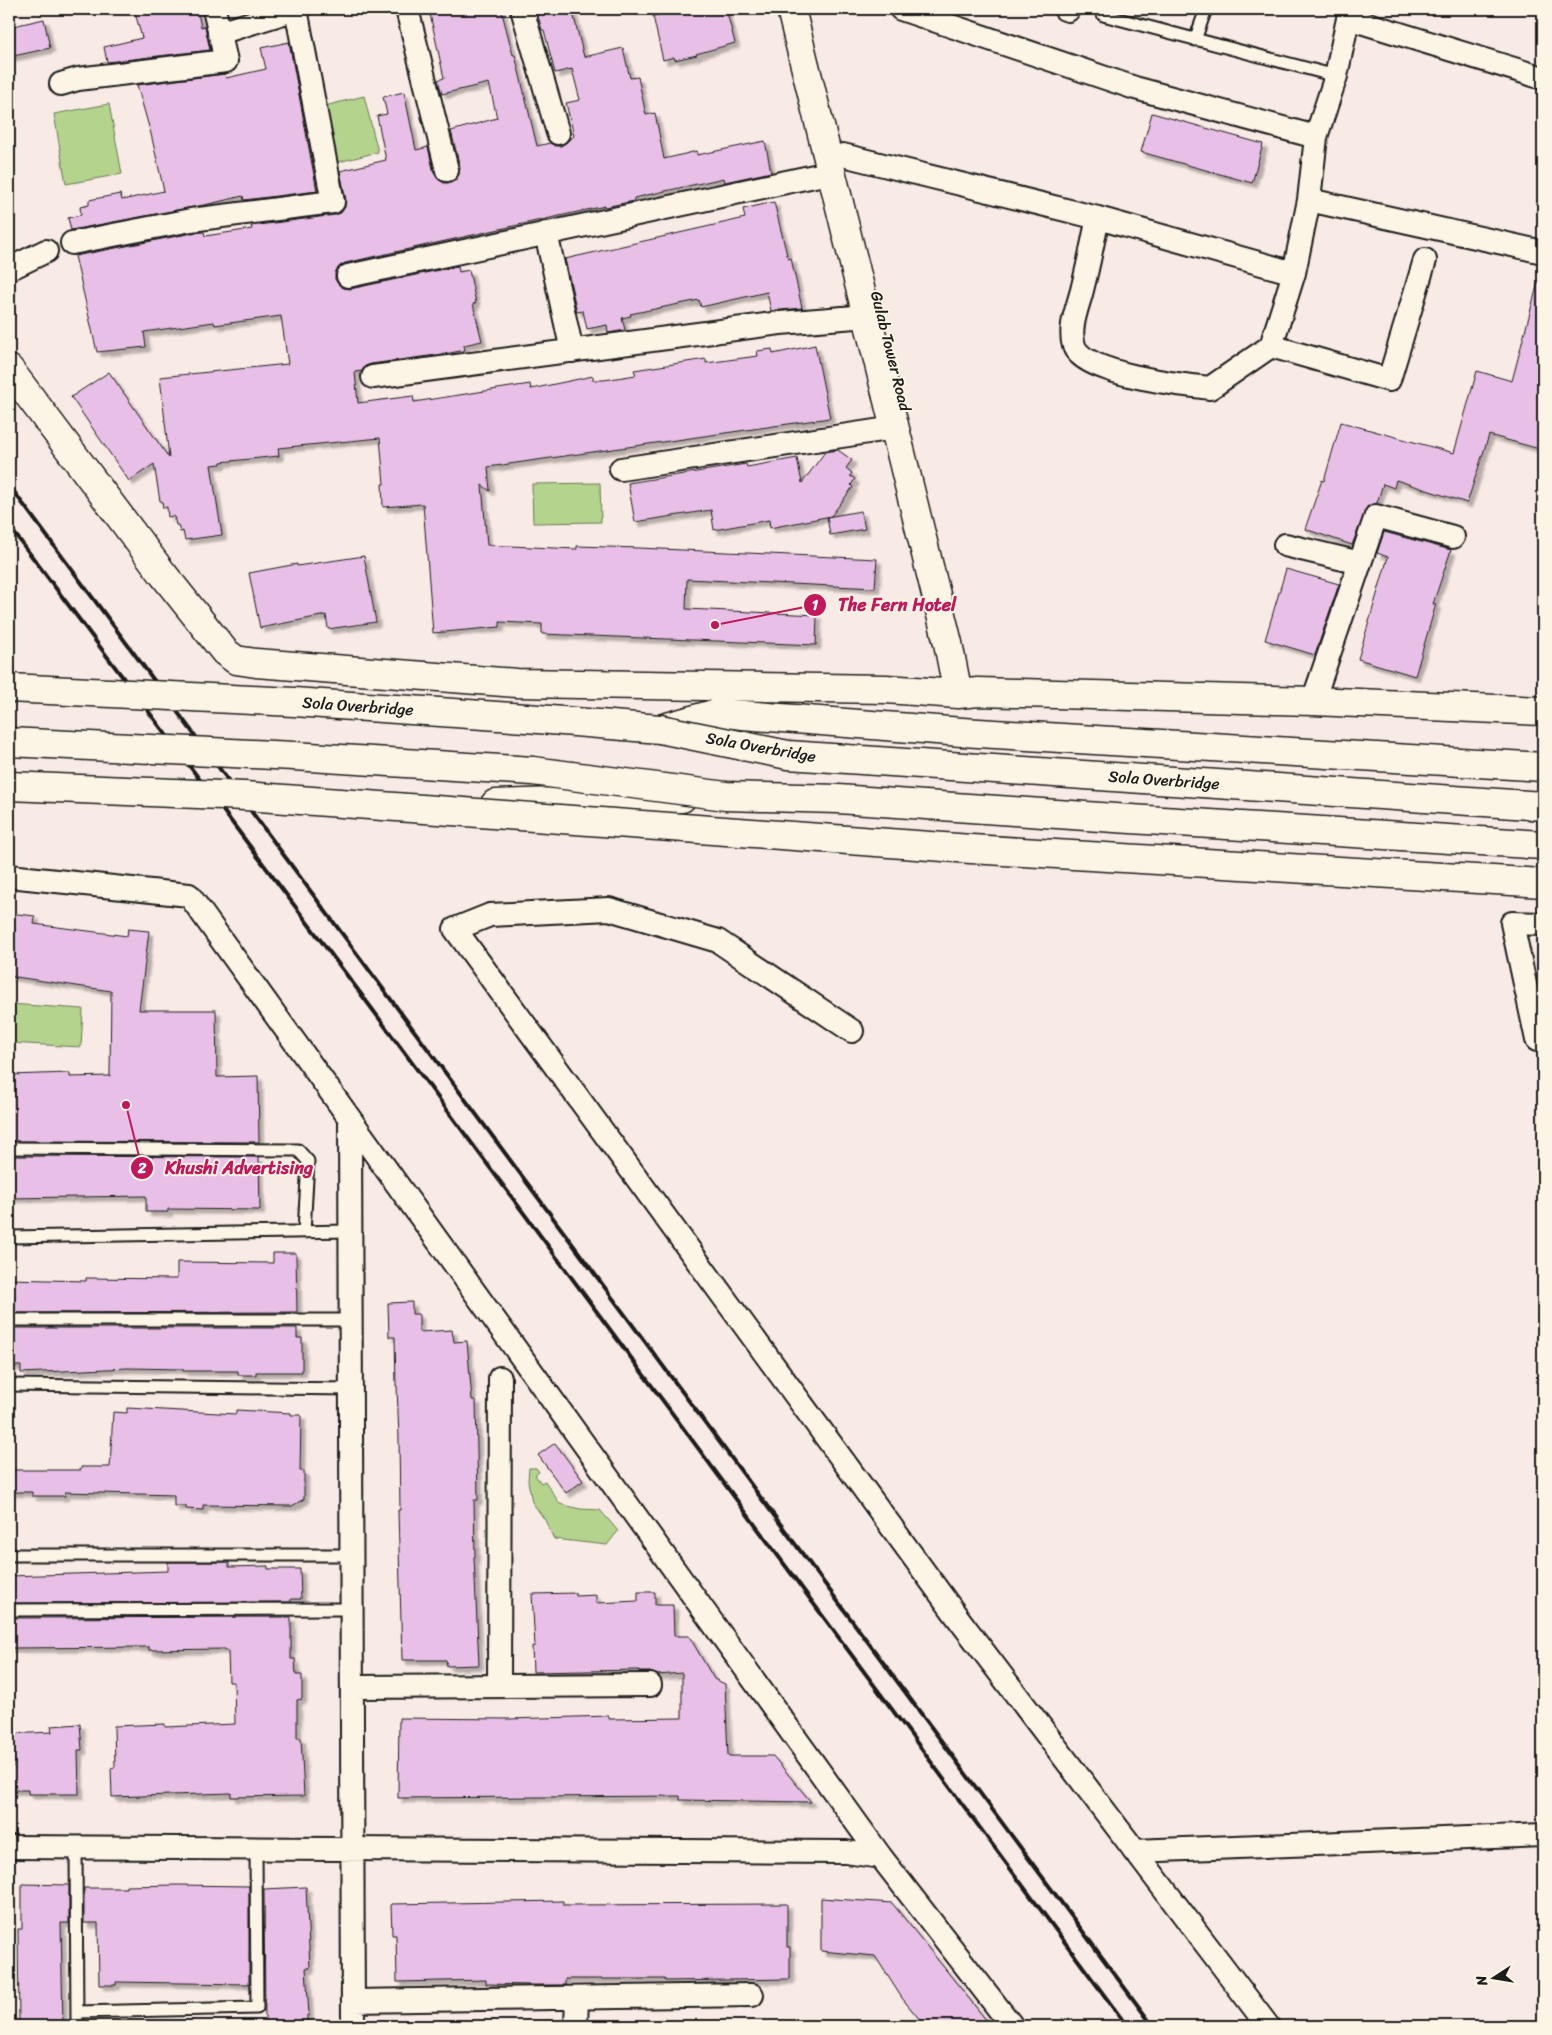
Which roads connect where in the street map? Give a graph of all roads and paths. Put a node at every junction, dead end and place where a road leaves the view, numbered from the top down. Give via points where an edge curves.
1 (214, 9) edge
2 (296, 9) edge
3 (406, 9) edge
4 (522, 9) edge
5 (791, 9) edge
6 (810, 9) edge
7 (902, 9) edge
8 (1206, 9) edge
9 (1349, 13) edge
10 (1103, 15) dead end
11 (219, 33) junction
12 (1195, 40) junction
13 (1336, 76) junction
14 (1543, 78) edge
15 (61, 84) dead end
16 (558, 133) dead end
17 (1316, 137) junction
18 (838, 164) junction
19 (447, 170) dead end
20 (1309, 200) junction
21 (1098, 218) junction
22 (546, 233) junction
23 (72, 243) dead end
24 (46, 251) dead end
25 (1543, 252) edge
26 (1425, 260) dead end
27 (9, 269) edge
28 (1294, 273) junction
29 (348, 276) dead end
30 (868, 316) junction
31 (1272, 346) junction
32 (572, 351) junction
33 (9, 369) edge
34 (373, 377) dead end
35 (895, 428) junction
36 (621, 469) dead end
37 (1453, 536) dead end
38 (1285, 545) dead end
39 (1360, 563) junction
40 (9, 688) edge
41 (968, 693) junction
42 (1313, 701) junction
43 (1543, 711) edge
44 (660, 729) junction
45 (9, 742) edge
46 (1543, 767) edge
47 (9, 786) edge
48 (726, 796) junction
49 (1543, 806) edge
50 (398, 808) junction
51 (1543, 845) edge
52 (9, 876) edge
53 (1543, 883) edge
54 (1543, 924) edge
55 (852, 1031) dead end
56 (1543, 1039) edge
57 (350, 1120) junction
58 (9, 1148) edge
59 (350, 1231) junction
60 (304, 1232) junction
61 (9, 1238) edge
62 (9, 1320) edge
63 (350, 1320) junction
64 (500, 1378) dead end
65 (9, 1385) edge
66 (352, 1389) junction
67 (9, 1555) edge
68 (351, 1555) junction
69 (351, 1609) junction
70 (9, 1610) edge
71 (650, 1685) dead end
72 (499, 1686) junction
73 (352, 1687) junction
74 (1543, 1835) edge
75 (9, 1847) edge
76 (76, 1848) junction
77 (256, 1849) junction
78 (352, 1850) junction
79 (1134, 1851) junction
80 (881, 1857) junction
81 (752, 1996) dead end
82 (577, 1998) junction
83 (353, 2001) junction
84 (76, 2012) junction
85 (77, 2026) edge
86 (353, 2026) edge
87 (576, 2026) edge
88 (1012, 2026) edge
89 (1268, 2026) edge

1 - 11 street
2 - 11 street
2 - 23 street via 332,202 191,220
3 - 19 street
4 - 16 street
5 - 18 main road
6 - 18 main road, Gulab Tower Road
7 - 17 street via 1135,88
8 - 12 lane
9 - 13 street
9 - 14 street
10 - 12 lane
11 - 15 street via 226,61 78,79
12 - 13 lane
13 - 17 street
17 - 20 street
18 - 21 street
18 - 22 street
18 - 30 main road
18 - 41 main road, Gulab Tower Road via 962,639
20 - 25 street
20 - 28 street
21 - 28 street
21 - 31 street via 1074,319 1072,338 1080,355 1115,371 1165,383 1210,388
22 - 29 street
22 - 32 street
24 - 27 street
26 - 31 street via 1387,388
28 - 31 street
30 - 32 street via 780,323
30 - 35 main road
32 - 34 street
33 - 41 main road via 163,574 225,652 236,660 516,683 886,688
35 - 36 street
35 - 41 main road via 948,643
37 - 39 street via 1376,516
38 - 39 street
39 - 42 street
40 - 44 main road, Sola Overbridge, bridge via 294,702
41 - 42 main road
42 - 43 main road
44 - 46 main road via 717,713 962,732
44 - 49 main road, Sola Overbridge, bridge via 788,755
45 - 48 main road, bridge via 533,771
47 - 50 main road, bridge via 245,796
48 - 50 main road, bridge
48 - 51 main road, bridge via 838,799
50 - 53 main road, bridge via 962,848
52 - 57 street via 189,894
54 - 56 street via 1512,923 1537,1040
55 - 79 street via 718,941 609,910 490,915 455,929 958,1618
57 - 59 street
57 - 80 street
58 - 60 lane via 298,1150 308,1161
59 - 60 lane
59 - 63 street
60 - 61 lane
62 - 63 lane
63 - 66 street
64 - 72 street
65 - 66 lane
66 - 68 street
67 - 68 lane
68 - 69 street
69 - 70 lane
69 - 73 street
71 - 72 street
72 - 73 street
73 - 78 street
74 - 79 street
75 - 76 street
76 - 77 street
76 - 84 lane
77 - 78 street
77 - 84 lane via 257,2008
78 - 80 street via 846,1852
78 - 83 street
79 - 89 street
80 - 88 street
81 - 82 street
82 - 83 street
82 - 87 street
83 - 86 street
84 - 85 lane

